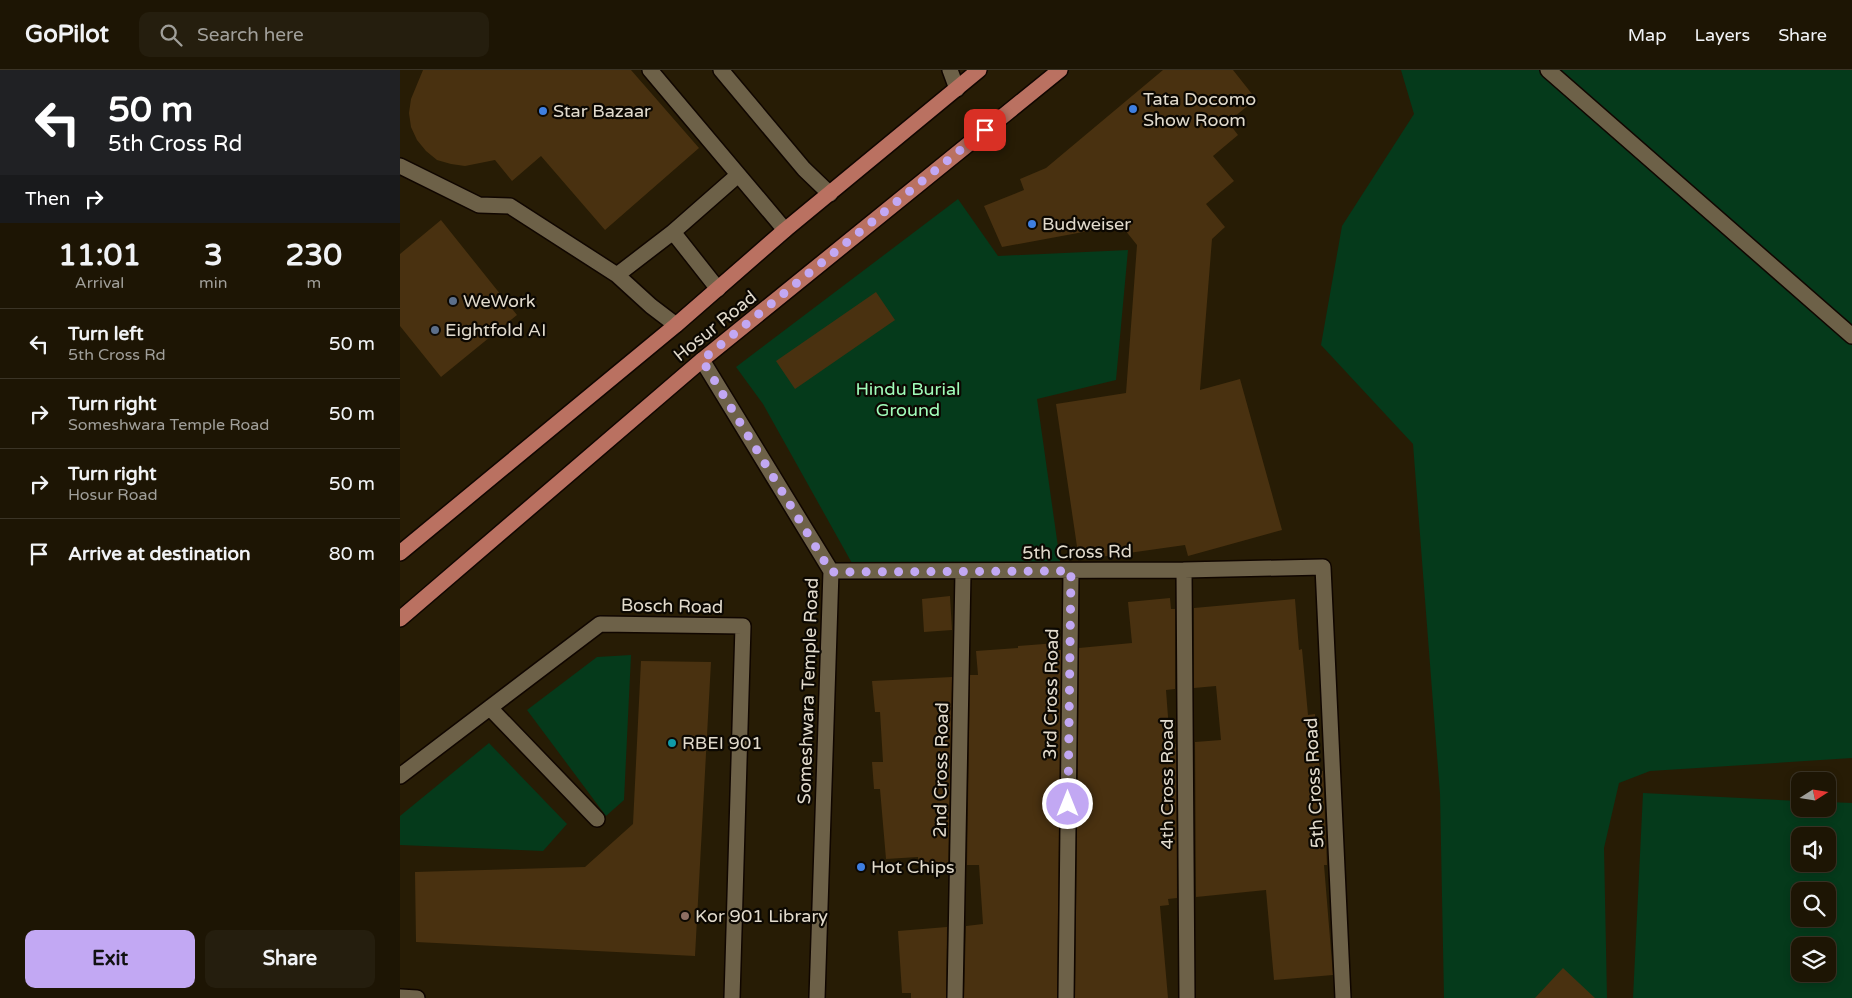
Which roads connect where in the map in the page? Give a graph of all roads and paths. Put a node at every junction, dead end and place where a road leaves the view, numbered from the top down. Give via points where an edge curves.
1 (650, 70) edge
2 (720, 70) edge
3 (950, 70) edge
4 (979, 70) edge
5 (1060, 70) edge
6 (1548, 70) edge
7 (957, 90) junction
8 (400, 166) edge
9 (738, 175) junction
10 (830, 194) junction
11 (785, 230) junction
12 (673, 232) junction
13 (617, 274) junction
14 (718, 289) junction
15 (676, 324) junction
16 (1852, 336) edge
17 (702, 360) junction
18 (400, 553) edge
19 (1323, 567) joint
20 (1184, 570) junction
21 (1071, 571) junction
22 (831, 572) junction
23 (963, 572) junction
24 (400, 619) edge
25 (490, 708) junction
26 (400, 776) edge
27 (597, 819) dead end
28 (400, 997) edge
29 (417, 998) edge
30 (732, 998) edge
31 (816, 998) edge
32 (955, 998) edge
33 (1066, 998) edge
34 (1187, 998) edge
35 (1343, 998) edge

1 - 9 street
2 - 10 street via 804,169
3 - 7 street
4 - 7 main road, Hosur Road
5 - 17 main road, Hosur Road
6 - 16 street
7 - 10 main road, Hosur Road
8 - 13 street via 479,205 510,206
9 - 11 street
9 - 12 street
10 - 11 main road, Hosur Road
11 - 14 main road, Hosur Road
12 - 13 street
12 - 14 street
13 - 15 street
14 - 15 main road, Hosur Road
15 - 18 main road, Hosur Road
17 - 22 street, Someshwara Temple Road
17 - 24 main road, Hosur Road
19 - 20 street, 5th Cross Rd
19 - 35 street, 5th Cross Road
20 - 21 street, 5th Cross Rd
20 - 34 street, 4th Cross Road
21 - 23 street, 5th Cross Rd
21 - 33 street, 3rd Cross Road
22 - 23 street, 5th Cross Rd
22 - 31 street, Someshwara Temple Road
23 - 32 street, 2nd Cross Road
25 - 26 street, Bosch Road
25 - 27 street
25 - 30 street, Bosch Road via 600,624 744,626
28 - 29 street

